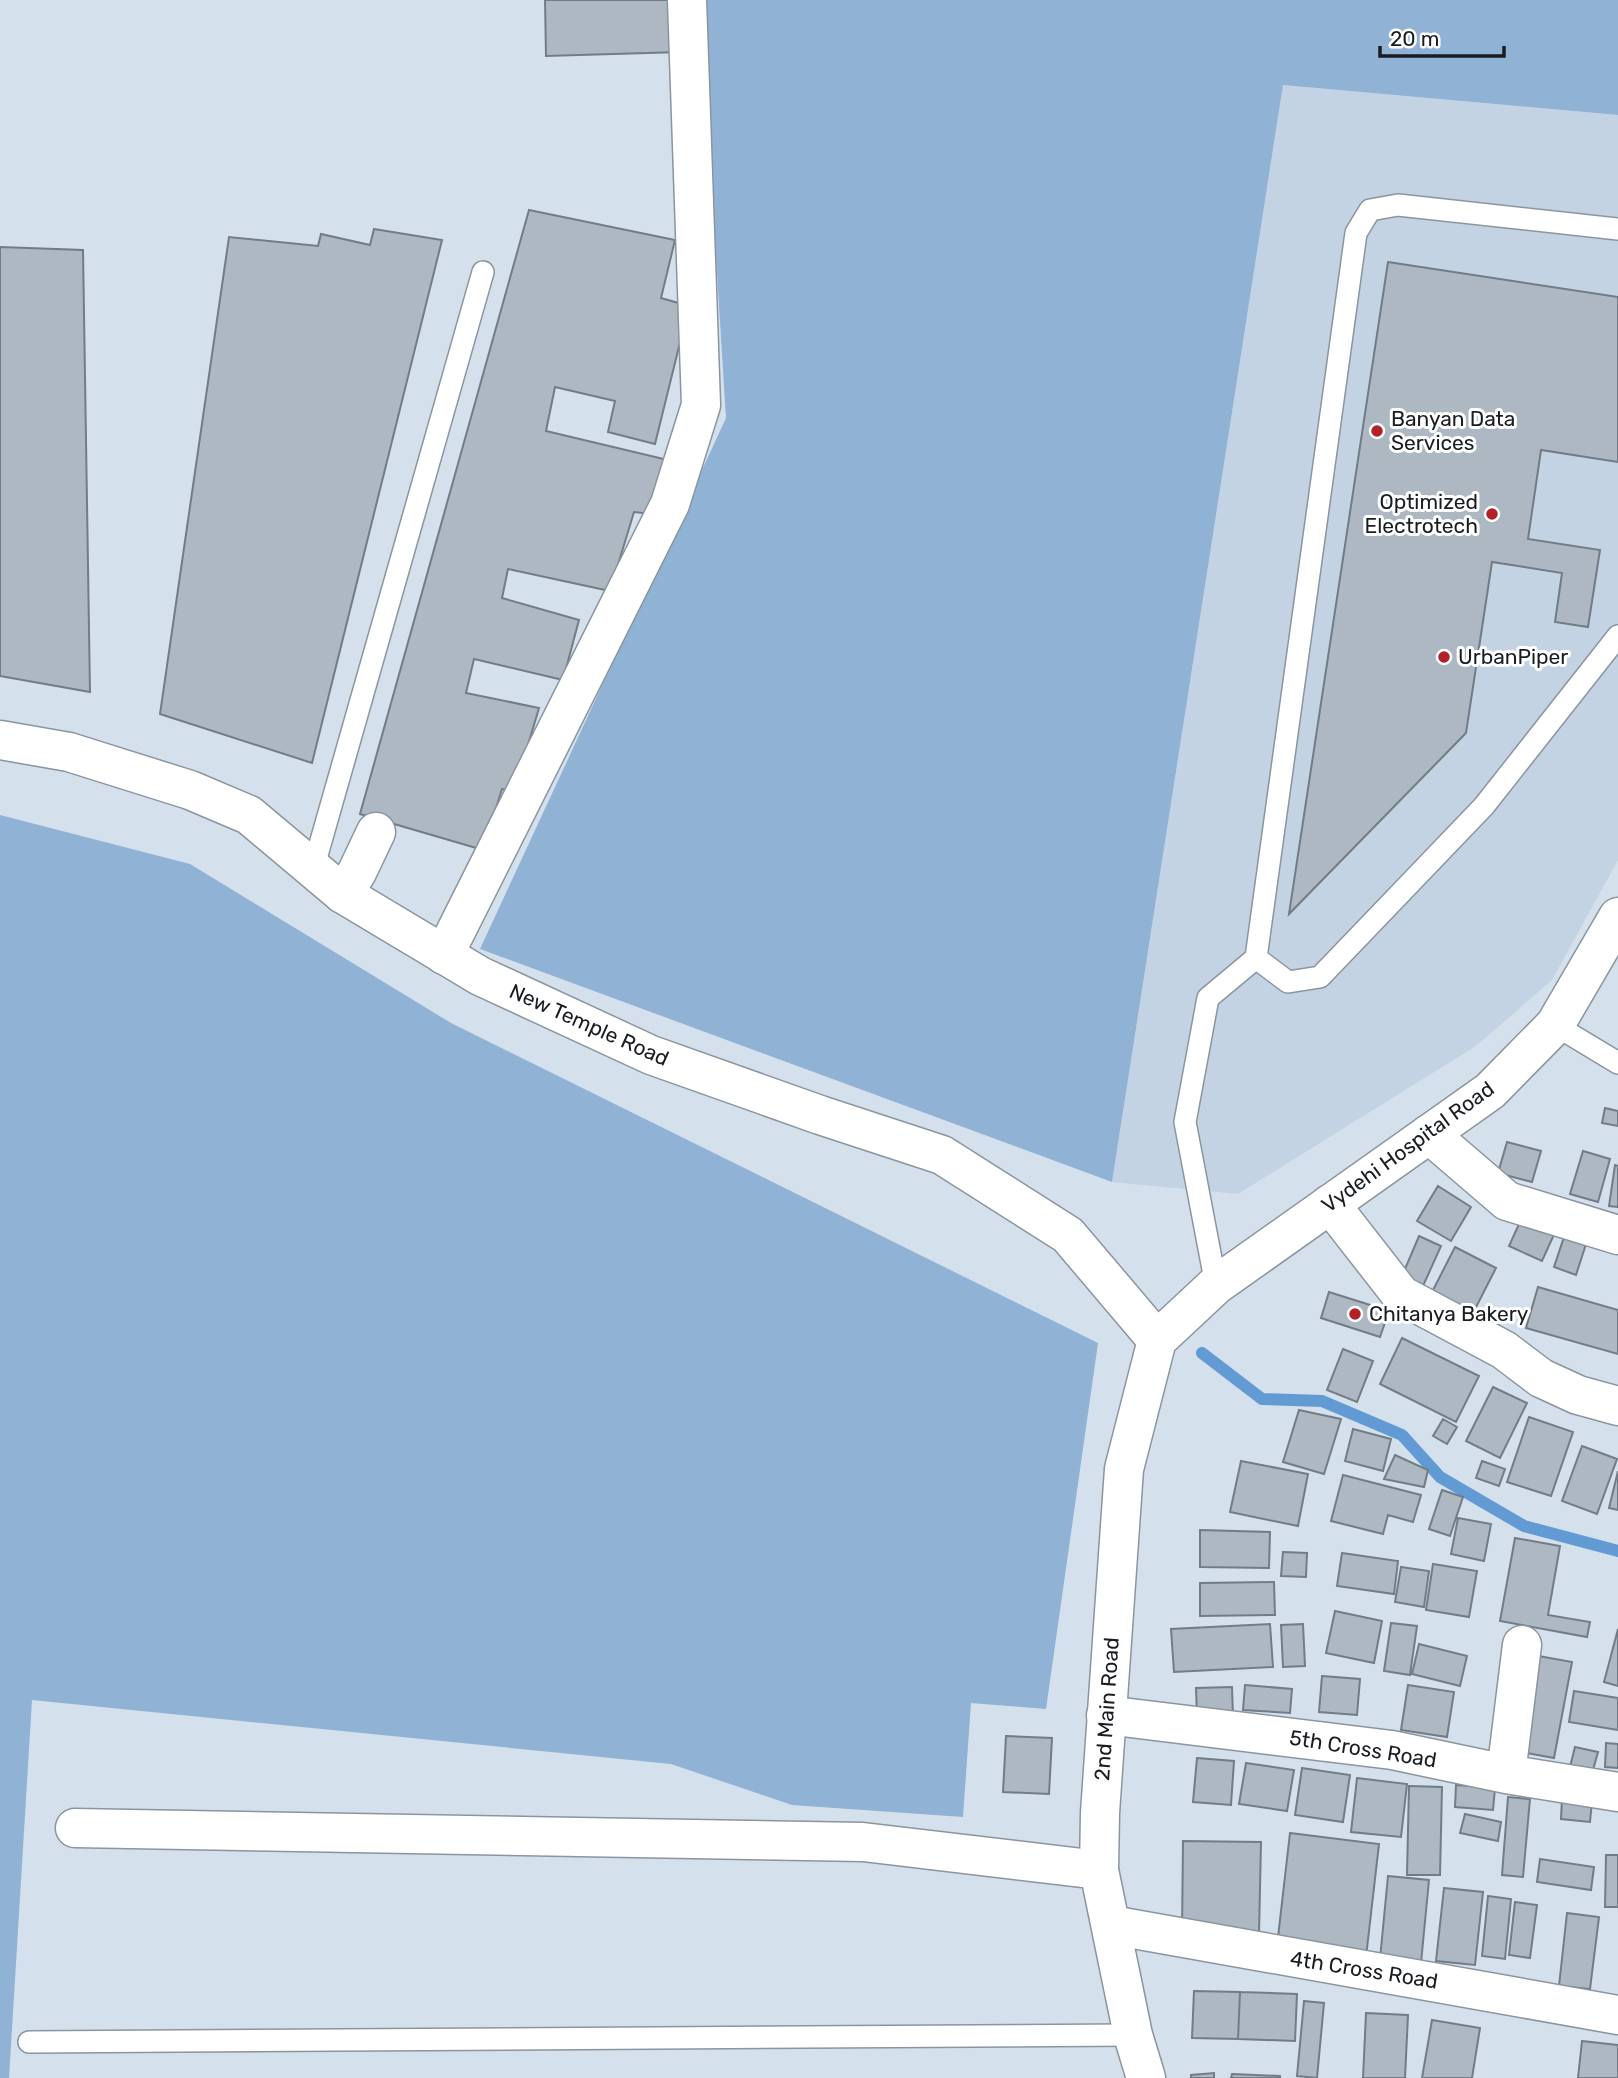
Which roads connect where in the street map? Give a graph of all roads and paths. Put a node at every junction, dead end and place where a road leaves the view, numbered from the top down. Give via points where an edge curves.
1 (687, 0) edge
2 (1618, 229) edge
3 (483, 272) dead end
4 (1618, 636) edge
5 (0, 740) edge
6 (376, 832) dead end
7 (313, 869) junction
8 (343, 894) junction
9 (1618, 917) edge
10 (444, 955) junction
11 (1256, 958) junction
12 (1555, 1025) junction
13 (1618, 1063) edge
14 (1429, 1134) junction
15 (1330, 1204) junction
16 (1618, 1235) edge
17 (1216, 1285) junction
18 (1157, 1340) junction
19 (1618, 1406) edge
20 (1522, 1645) dead end
21 (1106, 1715) junction
22 (1506, 1774) junction
23 (1618, 1792) edge
24 (75, 1828) dead end
25 (1099, 1870) junction
26 (1111, 1925) junction
27 (1618, 2015) edge
28 (1133, 2035) junction
29 (29, 2042) dead end
30 (1146, 2078) edge

1 - 10 street via 701,405 670,504
2 - 11 lane via 1398,205 1370,210 1356,233
3 - 7 lane
4 - 11 lane via 1484,806 1321,977 1288,982
5 - 7 street, New Temple Road via 69,752 190,790 249,815
6 - 8 street
7 - 8 street, New Temple Road
8 - 10 street, New Temple Road
9 - 12 street, Vydehi Hospital Road
10 - 18 street, New Temple Road via 651,1055 942,1155 1068,1235
11 - 17 lane via 1208,998 1185,1122
12 - 13 lane
12 - 14 street, Vydehi Hospital Road via 1490,1091
14 - 15 street, Vydehi Hospital Road
14 - 16 street via 1507,1201
15 - 17 street, Vydehi Hospital Road
15 - 19 street via 1401,1295 1504,1350 1541,1378
17 - 18 street, Vydehi Hospital Road
18 - 21 street, 2nd Main Road via 1124,1469
20 - 22 street
21 - 22 street, 5th Cross Road via 1392,1750
21 - 25 street, 2nd Main Road
22 - 23 street, 5th Cross Road
24 - 25 street via 863,1842
25 - 26 street, 2nd Main Road
26 - 27 street, 4th Cross Road
26 - 28 street, 2nd Main Road
28 - 29 lane
28 - 30 street, 2nd Main Road

